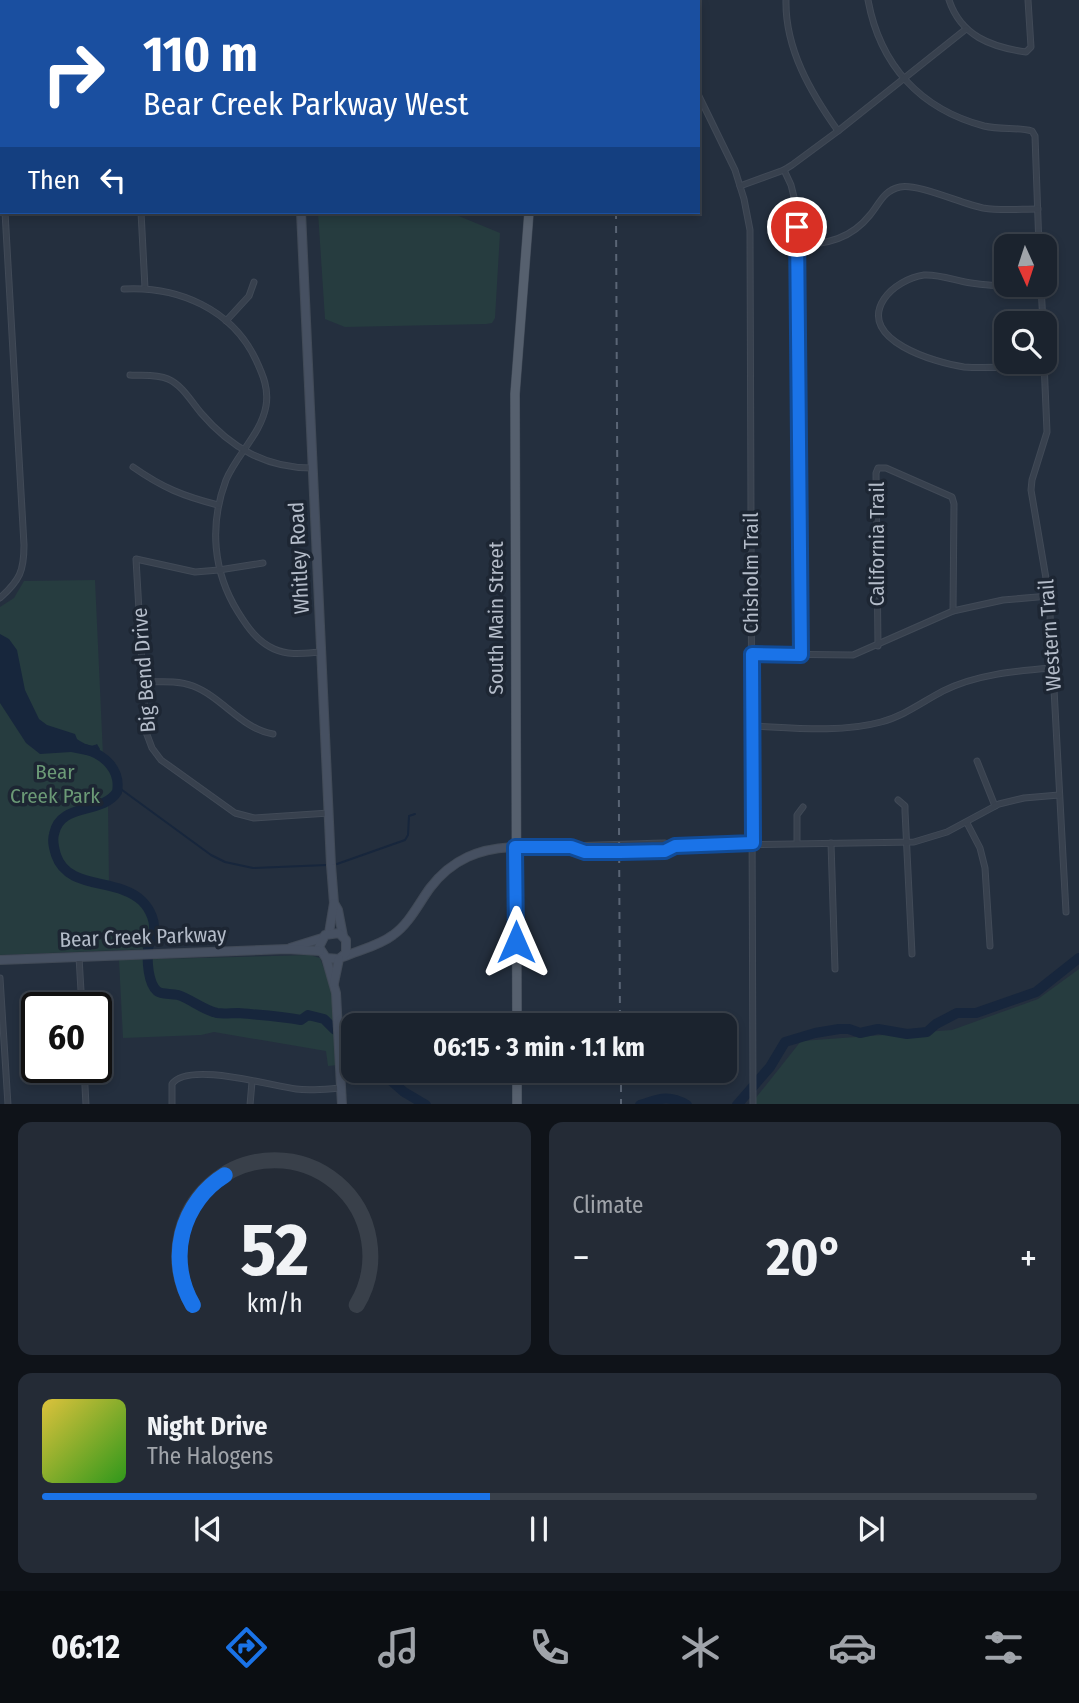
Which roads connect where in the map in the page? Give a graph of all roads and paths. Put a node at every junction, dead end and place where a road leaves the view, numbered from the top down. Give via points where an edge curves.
1 (786, 0) edge
2 (868, 0) edge
3 (949, 0) edge
4 (1028, 0) edge
5 (966, 29) junction
6 (903, 78) junction
7 (700, 98) edge
8 (838, 131) junction
9 (785, 170) junction
10 (740, 186) junction
11 (1038, 209) junction
12 (5, 214) edge
13 (141, 214) edge
14 (302, 214) edge
15 (529, 214) edge
16 (1039, 234) edge
17 (798, 244) junction
18 (254, 282) dead end
19 (994, 285) edge
20 (145, 288) junction
21 (124, 289) dead end
22 (0, 299) edge
23 (10, 299) junction
24 (226, 321) junction
25 (994, 368) edge
26 (1044, 374) edge
27 (130, 375) dead end
28 (244, 450) junction
29 (133, 467) dead end
30 (312, 468) junction
31 (218, 505) junction
32 (264, 563) dead end
33 (219, 570) junction
34 (1049, 596) junction
35 (0, 598) edge
36 (953, 611) junction
37 (878, 646) junction
38 (321, 652) junction
39 (752, 654) junction
40 (801, 655) junction
41 (1053, 667) junction
42 (144, 682) junction
43 (753, 726) junction
44 (272, 734) dead end
45 (977, 761) dead end
46 (1059, 795) junction
47 (898, 800) dead end
48 (995, 806) junction
49 (803, 807) dead end
50 (329, 813) junction
51 (967, 822) junction
52 (831, 842) junction
53 (907, 842) junction
54 (753, 843) junction
55 (797, 843) junction
56 (515, 847) junction
57 (334, 902) junction
58 (1066, 912) dead end
59 (401, 928) junction
60 (326, 935) junction
61 (344, 938) junction
62 (990, 946) dead end
63 (287, 949) junction
64 (912, 954) dead end
65 (323, 955) junction
66 (79, 957) junction
67 (341, 958) junction
68 (0, 960) edge
69 (835, 970) dead end
70 (0, 978) edge
71 (334, 983) junction
72 (81, 992) edge
73 (517, 1013) edge
74 (252, 1082) junction
75 (85, 1083) edge
76 (517, 1083) edge
77 (341, 1088) junction
78 (8, 1104) edge
79 (86, 1104) edge
80 (172, 1104) edge
81 (250, 1104) edge
82 (342, 1104) edge
83 (517, 1104) edge
84 (753, 1104) edge

1 - 8 street via 791,38 805,78
2 - 6 street via 881,44
3 - 5 street
4 - 5 street via 1030,51 994,46
5 - 6 street
6 - 8 street
6 - 11 street via 918,94 964,120 1001,130 1032,131
7 - 10 street, Chisholm Trail
8 - 9 street
9 - 10 street
9 - 17 street via 797,209
10 - 39 street, Chisholm Trail via 750,242
11 - 16 street
11 - 17 street via 984,208 905,186 882,195 848,235 822,244
12 - 23 street
13 - 20 street
14 - 30 street, Whitley Road
15 - 56 main road, South Main Street via 515,394
17 - 40 street
18 - 24 street
19 - 25 street via 924,275 888,293 881,302 879,319 889,337 924,357
20 - 21 street
20 - 24 street via 179,294
22 - 23 street
23 - 35 street via 24,555 18,580
24 - 28 street via 247,344 265,384 263,418
26 - 34 street, Western Trail via 1047,432 1031,490
27 - 28 street via 171,380 212,426
28 - 30 street via 271,464
28 - 31 street
29 - 31 street via 165,488
30 - 38 street, Whitley Road
31 - 33 street
32 - 33 street
33 - 38 street via 232,602 257,639 284,653
33 - 42 street, Big Bend Drive via 195,572 136,559
34 - 36 street
34 - 41 street, Western Trail
36 - 37 street
36 - 37 street, California Trail via 952,497 878,468
37 - 40 street via 853,655
38 - 50 street, Whitley Road
39 - 40 street
39 - 43 street, Chisholm Trail
41 - 43 street via 967,682 874,724
41 - 46 street, Western Trail
42 - 44 street via 194,686 258,730
42 - 50 street, Big Bend Drive via 145,729 154,752 227,808 254,818
43 - 54 street, Chisholm Trail
45 - 48 street
46 - 48 street
46 - 58 street, Western Trail
47 - 53 street via 905,806
48 - 51 street
49 - 55 street via 797,815
50 - 57 street, Whitley Road
51 - 53 street
51 - 62 street via 985,867
52 - 53 street
52 - 55 street
52 - 69 street
53 - 64 street
54 - 55 street
54 - 56 street
54 - 84 street, Chisholm Trail
56 - 59 street via 490,848 454,864 430,887
56 - 73 main road, South Main Street
57 - 60 street, Whitley Road
57 - 61 street, Whitley Road
59 - 61 street via 360,945
59 - 67 street via 387,939
60 - 61 street
60 - 63 street, Bear Creek Parkway
60 - 65 street, Whitley Road
61 - 67 street via 347,949
63 - 65 street, Bear Creek Parkway
63 - 66 street, Bear Creek Parkway
65 - 67 street, Bear Creek Parkway
65 - 71 street
66 - 68 street, Bear Creek Parkway
66 - 72 street
67 - 71 street
70 - 78 street
71 - 77 street
74 - 77 street via 303,1089
74 - 80 street via 188,1075 175,1080
74 - 81 street
75 - 79 street
76 - 83 main road
77 - 82 street

